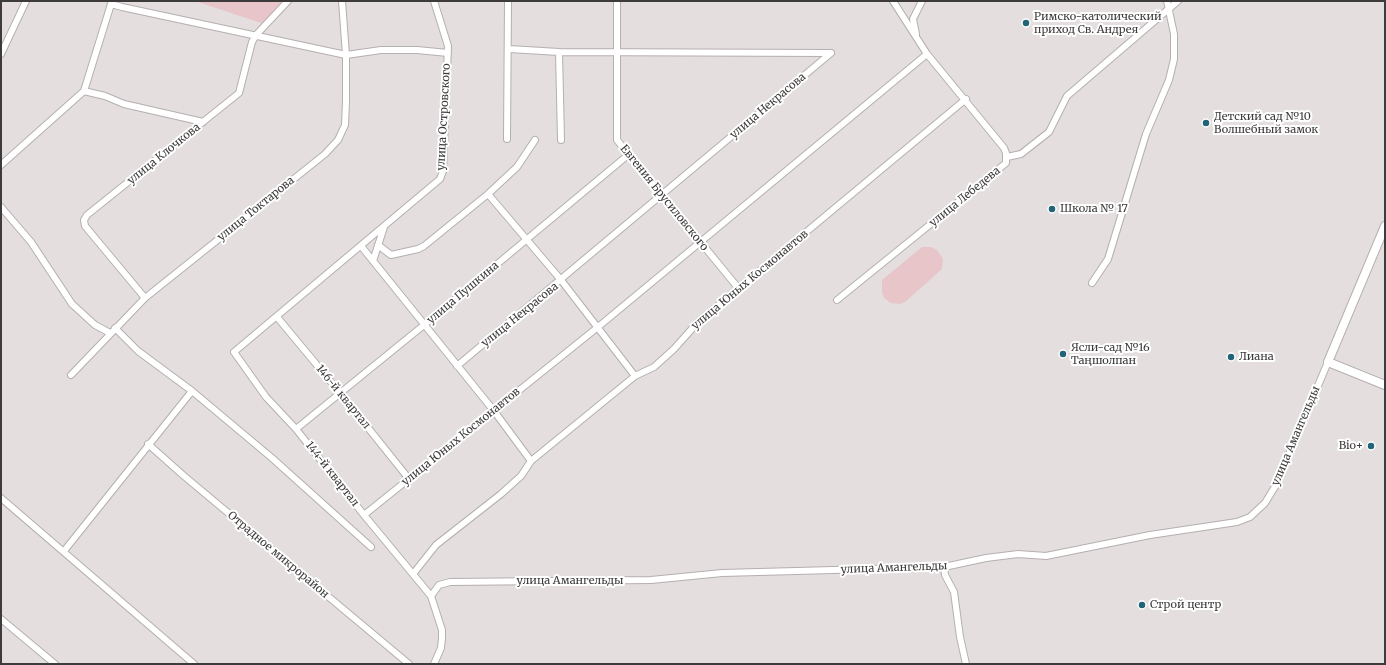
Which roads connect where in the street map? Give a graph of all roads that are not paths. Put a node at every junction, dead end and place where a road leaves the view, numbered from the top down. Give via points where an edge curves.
1 (26, 1) edge
2 (288, 1) edge
3 (342, 1) edge
4 (434, 1) edge
5 (508, 1) edge
6 (617, 1) edge
7 (893, 1) edge
8 (922, 1) edge
9 (1167, 1) edge
10 (1178, 1) edge
11 (111, 2) edge
12 (1168, 9) junction
13 (256, 35) junction
14 (916, 35) junction
15 (509, 49) junction
16 (617, 51) junction
17 (559, 52) junction
18 (448, 53) junction
19 (1, 54) edge
20 (927, 54) junction
21 (346, 55) junction
22 (84, 91) junction
23 (966, 99) junction
24 (203, 122) junction
25 (507, 139) dead end
26 (535, 140) dead end
27 (561, 140) dead end
28 (628, 155) junction
29 (1007, 158) junction
30 (1, 165) edge
31 (488, 194) junction
32 (663, 195) junction
33 (1, 207) edge
34 (1385, 226) edge
35 (384, 227) junction
36 (526, 240) junction
37 (700, 241) junction
38 (378, 244) junction
39 (361, 246) junction
40 (373, 261) junction
41 (561, 280) junction
42 (1092, 283) dead end
43 (739, 289) junction
44 (144, 298) junction
45 (837, 300) dead end
46 (276, 317) junction
47 (424, 326) junction
48 (598, 327) junction
49 (115, 328) junction
50 (110, 333) junction
51 (234, 352) joint
52 (1328, 362) junction
53 (457, 366) junction
54 (71, 375) dead end
55 (635, 376) junction
56 (1385, 385) edge
57 (192, 391) junction
58 (341, 394) junction
59 (494, 411) junction
60 (296, 429) junction
61 (148, 444) junction
62 (531, 461) junction
63 (409, 479) junction
64 (1, 498) edge
65 (364, 515) junction
66 (371, 547) dead end
67 (64, 551) junction
68 (944, 567) junction
69 (414, 574) junction
70 (431, 596) junction
71 (1, 619) edge
72 (55, 664) edge
73 (194, 664) edge
74 (409, 664) edge
75 (434, 664) edge
76 (966, 664) edge

1 - 19 street
2 - 13 street, улица Клочкова
3 - 21 street, улица Токтарова
4 - 18 street, улица Островского
5 - 15 street
6 - 16 street, Евгения Брусиловского
7 - 14 street, улица Лебедева
8 - 14 street, улица Лебедева via 913,19
9 - 12 street
10 - 12 street
11 - 13 street
11 - 22 street
12 - 29 street via 1067,96 1049,132 1021,154
12 - 42 street via 1174,34 1174,58 1169,80 1144,141 1108,259
13 - 21 street
13 - 24 street, улица Клочкова via 239,93
14 - 20 street, улица Лебедева
15 - 17 street, улица Некрасова
15 - 25 street
16 - 17 street, улица Некрасова
16 - 28 street, Евгения Брусиловского via 617,140
16 - 32 street, улица Некрасова via 831,53
17 - 27 street
18 - 21 street via 381,50
18 - 35 street, улица Островского via 443,171 440,179
20 - 23 street, улица Лебедева
20 - 37 street, улица Юных Космонавтов
21 - 44 street, улица Токтарова via 346,117 338,140 325,154
22 - 24 street via 124,104
22 - 30 street
23 - 29 street, улица Лебедева via 1004,148
23 - 43 street, улица Юных Космонавтов
24 - 44 street, улица Клочкова via 84,220 85,226
26 - 31 street via 517,166
28 - 32 street, Евгения Брусиловского
28 - 36 street, улица Пушкина
29 - 45 street, улица Лебедева via 1006,163
31 - 36 street
31 - 38 street via 418,249 391,254
32 - 37 street, Евгения Брусиловского
32 - 41 street, улица Некрасова
33 - 50 street via 31,242 72,304 95,326
34 - 52 street, улица Амангельды
35 - 38 street
35 - 39 street, улица Островского
36 - 41 street
36 - 47 street, улица Пушкина
37 - 43 street, Евгения Брусиловского
37 - 48 street, улица Юных Космонавтов
38 - 40 street
39 - 40 street
39 - 46 street, улица Островского
40 - 47 street
41 - 48 street
41 - 53 street, улица Некрасова
43 - 55 street, улица Юных Космонавтов via 698,322 654,367
44 - 49 street, улица Токтарова
46 - 51 street, улица Островского
46 - 58 street, 146-й квартал
47 - 53 street
47 - 58 street, улица Пушкина
48 - 55 street
48 - 59 street, улица Юных Космонавтов
49 - 50 street, улица Токтарова
49 - 57 street via 138,351
50 - 54 street, улица Токтарова
51 - 60 street, 144-й квартал via 266,398
52 - 56 street
52 - 68 street, улица Амангельды via 1276,485 1265,503 1250,517 1231,523 1150,534 1046,556 1018,554
53 - 59 street
55 - 62 street, улица Юных Космонавтов
57 - 61 street
57 - 66 street via 272,458
58 - 60 street, улица Пушкина
58 - 63 street, 146-й квартал
59 - 62 street
59 - 63 street, улица Юных Космонавтов
60 - 65 street, 144-й квартал
61 - 67 street
61 - 74 street, Отрадное микрорайон
62 - 69 street, улица Юных Космонавтов via 521,476 501,494 436,545
63 - 65 street, улица Юных Космонавтов
64 - 67 street
65 - 69 street, 144-й квартал
67 - 73 street
68 - 70 street, улица Амангельды via 722,573 651,580 450,582 440,585
68 - 76 street via 945,575 954,592
69 - 70 street, 144-й квартал
70 - 75 street via 442,630 440,648
71 - 72 street

